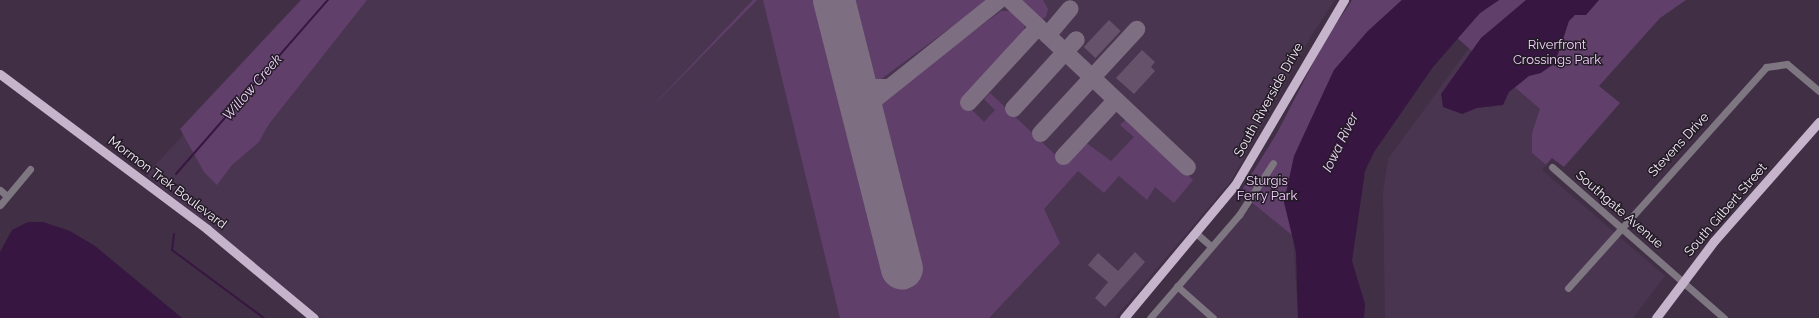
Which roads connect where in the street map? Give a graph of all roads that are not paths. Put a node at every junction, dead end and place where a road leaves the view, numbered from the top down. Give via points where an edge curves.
1 (1344, 0) edge
2 (0, 74) edge
3 (1819, 91) edge
4 (1819, 122) edge
5 (1273, 162) dead end
6 (1552, 167) dead end
7 (30, 169) dead end
8 (0, 190) edge
9 (7, 196) junction
10 (0, 205) edge
11 (1621, 227) junction
12 (1197, 234) junction
13 (1211, 246) junction
14 (1682, 282) junction
15 (1178, 286) junction
16 (1568, 288) dead end
17 (314, 318) edge
18 (1124, 318) edge
19 (1150, 318) edge
20 (1213, 318) edge
21 (1656, 318) edge
22 (1724, 318) edge

1 - 12 main road, South Riverside Drive via 1306,60 1264,141
2 - 17 main road, Mormon Trek Boulevard via 207,229
3 - 11 street, Stevens Drive via 1787,64 1766,67
4 - 14 main road, South Gilbert Street
5 - 13 street via 1250,201
6 - 11 street, Southgate Avenue
7 - 9 street
8 - 9 street
9 - 10 street
11 - 14 street, Southgate Avenue
11 - 16 street, Stevens Drive
12 - 13 street
12 - 18 main road, South Riverside Drive
13 - 15 street
14 - 21 main road, South Gilbert Street
14 - 22 street, Southgate Avenue
15 - 19 street
15 - 20 street

